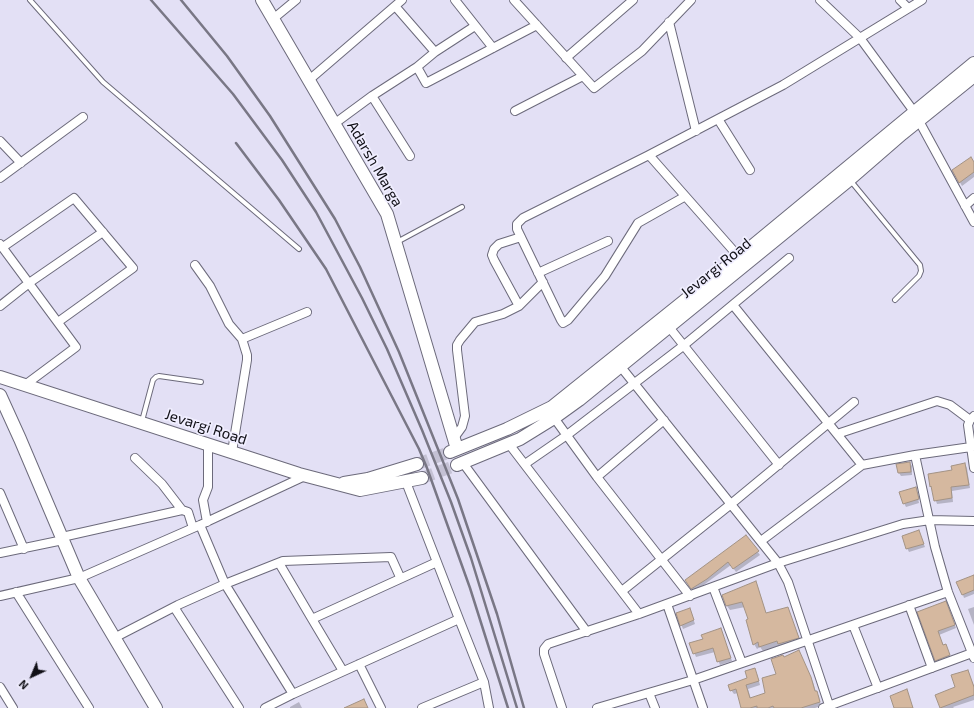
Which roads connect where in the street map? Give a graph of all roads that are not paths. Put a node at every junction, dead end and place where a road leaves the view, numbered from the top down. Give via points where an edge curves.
1 (30, 0) edge
2 (262, 0) edge
3 (296, 0) edge
4 (402, 0) edge
5 (455, 0) edge
6 (633, 0) edge
7 (690, 0) edge
8 (820, 0) edge
9 (900, 0) edge
10 (922, 0) edge
11 (517, 1) edge
12 (394, 6) junction
13 (908, 8) junction
14 (273, 19) junction
15 (670, 22) junction
16 (537, 25) junction
17 (475, 26) junction
18 (860, 38) junction
19 (493, 48) junction
20 (435, 52) junction
21 (566, 58) junction
22 (974, 63) edge
23 (417, 67) junction
24 (583, 76) junction
25 (974, 76) edge
26 (309, 80) junction
27 (372, 96) junction
28 (515, 111) dead end
29 (917, 117) junction
30 (83, 118) dead end
31 (718, 119) junction
32 (334, 124) junction
33 (696, 131) junction
34 (0, 140) edge
35 (649, 155) junction
36 (410, 156) dead end
37 (21, 163) junction
38 (750, 170) dead end
39 (0, 178) edge
40 (850, 180) junction
41 (684, 197) junction
42 (974, 198) edge
43 (965, 206) junction
44 (462, 207) dead end
45 (974, 222) edge
46 (103, 232) junction
47 (521, 237) junction
48 (608, 241) dead end
49 (395, 242) junction
50 (1, 245) edge
51 (299, 249) dead end
52 (740, 257) junction
53 (789, 258) dead end
54 (195, 265) dead end
55 (538, 273) junction
56 (543, 282) junction
57 (29, 283) junction
58 (895, 300) dead end
59 (733, 305) junction
60 (0, 306) edge
61 (519, 306) junction
62 (307, 312) dead end
63 (58, 322) junction
64 (669, 327) junction
65 (242, 339) junction
66 (683, 346) junction
67 (621, 367) junction
68 (0, 377) edge
69 (201, 382) dead end
70 (634, 384) junction
71 (25, 385) junction
72 (0, 395) edge
73 (854, 402) dead end
74 (551, 413) junction
75 (972, 418) edge
76 (664, 420) junction
77 (141, 423) junction
78 (828, 424) junction
79 (837, 434) junction
80 (567, 435) junction
81 (208, 444) junction
82 (509, 444) junction
83 (454, 446) junction
84 (971, 447) junction
85 (232, 452) junction
86 (915, 454) junction
87 (135, 458) dead end
88 (417, 464) tunnel mouth
89 (460, 464) joint
90 (525, 464) junction
91 (862, 464) junction
92 (779, 465) junction
93 (974, 468) edge
94 (305, 475) junction
95 (597, 477) junction
96 (422, 478) tunnel mouth
97 (406, 482) junction
98 (341, 484) junction
99 (0, 493) edge
100 (732, 504) junction
101 (182, 510) junction
102 (930, 520) junction
103 (974, 521) edge
104 (200, 525) junction
105 (63, 538) junction
106 (761, 541) junction
107 (24, 549) junction
108 (0, 553) edge
109 (661, 559) junction
110 (437, 562) junction
111 (279, 563) junction
112 (778, 563) junction
113 (400, 577) junction
114 (79, 578) junction
115 (225, 584) junction
116 (713, 587) junction
117 (622, 591) junction
118 (16, 592) junction
119 (948, 592) junction
120 (0, 596) edge
121 (690, 596) junction
122 (668, 604) junction
123 (909, 605) junction
124 (174, 607) junction
125 (639, 614) junction
126 (312, 619) junction
127 (459, 619) junction
128 (853, 625) junction
129 (587, 632) junction
130 (114, 638) junction
131 (808, 641) junction
132 (973, 656) edge
133 (742, 663) junction
134 (359, 664) junction
135 (932, 668) junction
136 (343, 671) junction
137 (693, 680) junction
138 (484, 682) junction
139 (0, 687) edge
140 (878, 688) junction
141 (649, 693) junction
142 (293, 694) junction
143 (607, 707) edge
144 (828, 707) edge
145 (13, 708) edge
146 (89, 708) edge
147 (156, 708) edge
148 (239, 708) edge
149 (266, 708) edge
150 (381, 708) edge
151 (422, 708) edge
152 (489, 708) edge
153 (562, 708) edge
154 (597, 708) edge
155 (655, 708) edge
156 (703, 708) edge

1 - 51 lane via 103,82
2 - 14 main road, Adarsh Marga
3 - 14 street
4 - 12 street
5 - 17 street
6 - 21 street
7 - 15 street
8 - 18 street
9 - 13 street
10 - 13 street
11 - 16 street
12 - 20 street
12 - 26 street
13 - 18 street
14 - 26 main road, Adarsh Marga
15 - 24 street via 642,51 594,88
15 - 33 street
16 - 19 street
16 - 21 street
17 - 19 street
17 - 20 street
18 - 29 street
18 - 31 street via 783,85
19 - 23 street via 426,83
20 - 23 street
21 - 24 street
22 - 29 main road
23 - 27 street
24 - 28 street
25 - 29 main road, Jevargi Road
26 - 32 main road, Adarsh Marga
27 - 32 street
27 - 36 street
29 - 40 main road, Jevargi Road via 902,134
29 - 43 street
29 - 52 main road
30 - 37 street
31 - 33 street
31 - 38 street
32 - 49 main road, Adarsh Marga via 387,214
33 - 35 street
34 - 37 street
35 - 41 street
35 - 47 street via 523,218 517,224
37 - 39 street
40 - 58 lane via 920,265 919,276
40 - 64 main road, Jevargi Road
41 - 52 street
41 - 56 street via 638,224 605,276 565,322 559,318
42 - 43 street
43 - 45 street
44 - 49 lane
46 - 50 street via 74,198
46 - 57 street
46 - 63 street via 133,268
47 - 55 street
47 - 61 street via 499,244 492,254
48 - 55 street
49 - 83 main road, Adarsh Marga
50 - 57 street
52 - 74 main road
53 - 59 street
54 - 65 street via 210,286 229,324
55 - 56 street
56 - 61 street
57 - 60 street
57 - 63 street
59 - 66 street
59 - 78 street
61 - 83 street via 503,314 475,322 457,346 465,416
62 - 65 street
63 - 71 street via 76,347
64 - 66 street
64 - 67 main road, Jevargi Road
65 - 85 street via 247,360
66 - 70 street
66 - 92 street
67 - 70 street
67 - 74 main road, Jevargi Road
68 - 71 main road, Jevargi Road
69 - 77 lane via 156,377
70 - 76 street
70 - 80 street
71 - 77 main road, Jevargi Road
72 - 105 main road
73 - 78 street
74 - 80 street
74 - 82 main road, Jevargi Road via 535,431
74 - 83 main road
75 - 79 street via 950,405 937,401
75 - 84 street via 968,425
76 - 95 street
76 - 100 street
77 - 81 main road, Jevargi Road
78 - 79 street
78 - 92 street
79 - 91 street
80 - 90 street
80 - 95 street
81 - 85 main road, Jevargi Road
81 - 104 street via 208,487 203,500
82 - 89 main road, Jevargi Road
82 - 90 street
84 - 86 street
84 - 93 street
85 - 94 main road, Jevargi Road
86 - 91 street
86 - 102 street
87 - 101 street via 162,484
88 - 98 main road via 368,479
89 - 129 street
90 - 117 street
91 - 106 street
92 - 100 street
94 - 98 main road, Jevargi Road
94 - 104 street
95 - 109 street
96 - 97 main road, Jevargi Road
97 - 98 main road, Jevargi Road via 360,490
97 - 110 street
99 - 107 street
100 - 106 street
100 - 109 street
101 - 104 street via 188,512
101 - 105 street
102 - 103 street
102 - 112 street via 903,524
102 - 119 street
104 - 114 street
104 - 115 street
105 - 107 street
105 - 114 main road
106 - 112 street
107 - 108 street
109 - 117 street
109 - 121 street
110 - 113 street
110 - 127 street
111 - 113 street via 390,557
111 - 115 street
111 - 126 street
112 - 116 street
112 - 131 street via 788,582
113 - 126 street
114 - 118 street
114 - 130 main road
115 - 124 street
115 - 142 street
116 - 121 street
116 - 133 street
117 - 125 street
118 - 120 street
118 - 146 street
119 - 123 street
119 - 132 street
121 - 122 street
122 - 125 street
122 - 137 street
123 - 128 street
123 - 135 street
124 - 130 street
124 - 148 street
125 - 129 street
126 - 136 street
127 - 134 street
127 - 138 street
128 - 131 street
128 - 140 street
129 - 153 street via 548,644 544,648
130 - 147 main road
131 - 133 street
131 - 144 street
132 - 135 street
133 - 137 street
134 - 136 street
134 - 150 street
135 - 140 street
136 - 142 street
137 - 141 street
137 - 156 street
138 - 151 street
138 - 152 street
139 - 145 street
140 - 144 street
141 - 143 street
141 - 155 street
142 - 149 street
143 - 154 street

